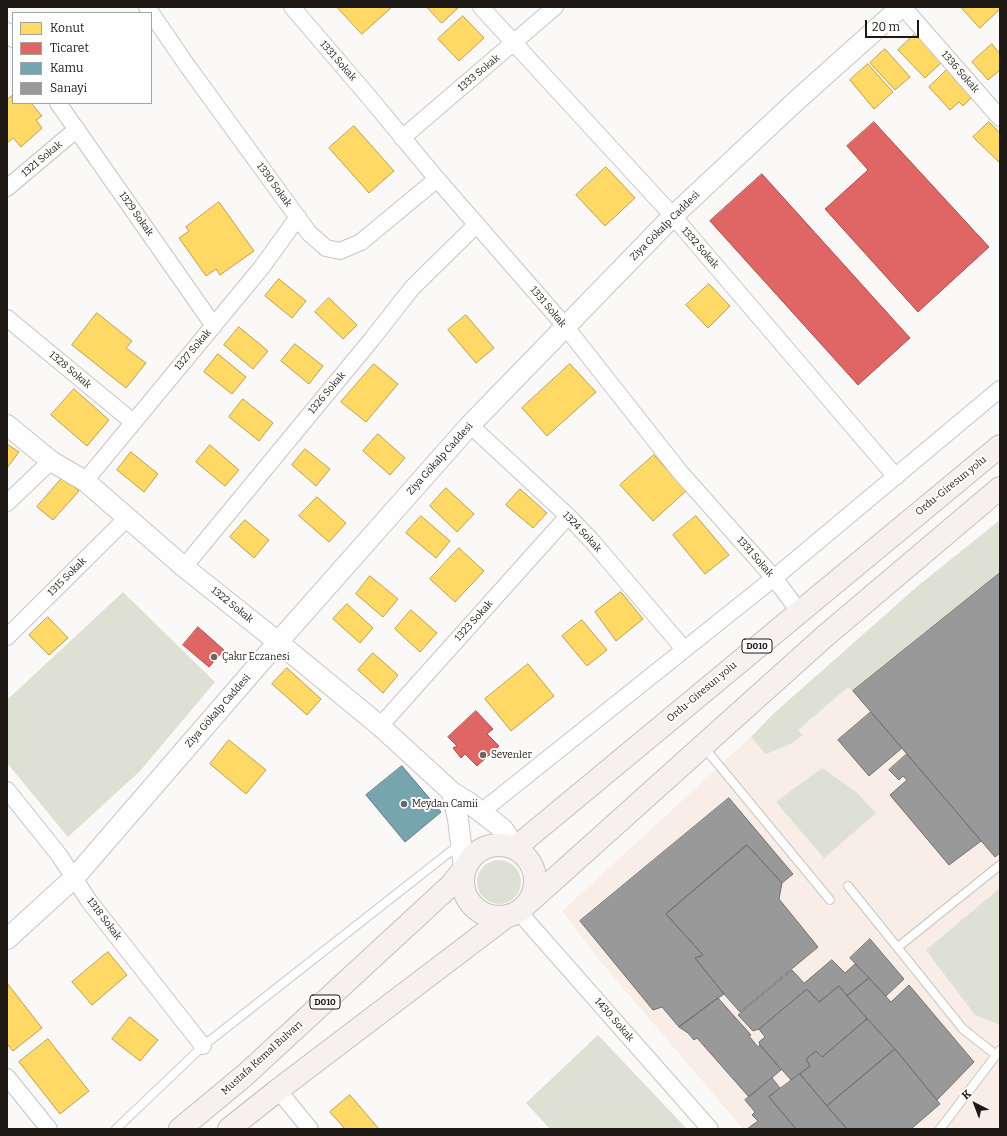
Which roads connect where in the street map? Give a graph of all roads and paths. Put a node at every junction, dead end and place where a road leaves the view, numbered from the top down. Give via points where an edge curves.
1 (292, 7) edge
2 (481, 7) edge
3 (555, 7) edge
4 (902, 7) edge
5 (152, 14) edge
6 (514, 43) junction
7 (59, 104) edge
8 (1000, 118) edge
9 (77, 129) junction
10 (402, 138) junction
11 (437, 179) junction
12 (7, 188) edge
13 (673, 216) junction
14 (298, 217) junction
15 (477, 224) junction
16 (7, 318) edge
17 (214, 326) junction
18 (565, 326) junction
19 (1000, 389) edge
20 (133, 422) junction
21 (7, 425) edge
22 (470, 425) junction
23 (1000, 446) edge
24 (51, 461) junction
25 (896, 477) junction
26 (85, 481) junction
27 (1000, 488) edge
28 (7, 503) edge
29 (568, 516) junction
30 (127, 518) junction
31 (184, 567) junction
32 (774, 578) junction
33 (799, 611) junction
34 (7, 637) edge
35 (278, 642) junction
36 (684, 649) junction
37 (380, 726) junction
38 (702, 745) junction
39 (7, 790) edge
40 (452, 792) junction
41 (481, 812) junction
42 (461, 844) junction
43 (515, 848) junction
44 (1000, 865) edge
45 (464, 869) junction
46 (75, 877) junction
47 (848, 886) dead end
48 (830, 900) dead end
49 (518, 910) junction
50 (7, 939) edge
51 (898, 947) junction
52 (204, 1046) junction
53 (998, 1052) edge
54 (7, 1077) edge
55 (278, 1090) junction
56 (49, 1129) edge
57 (116, 1129) edge
58 (180, 1129) edge
59 (229, 1129) edge
60 (310, 1129) edge
61 (710, 1129) edge
62 (940, 1129) edge

1 - 10 street, 1331 Sokak
2 - 6 street, 1332 Sokak
3 - 6 street, 1333 Sokak
4 - 8 street, 1336 Sokak
4 - 13 street, Ziya Gökalp Caddesi
5 - 14 street, 1330 Sokak
6 - 10 street, 1333 Sokak
6 - 13 street, 1332 Sokak
7 - 9 street, 1329 Sokak
9 - 12 street, 1321 Sokak
9 - 17 street, 1329 Sokak
10 - 11 street, 1331 Sokak
11 - 14 street, 1330 Sokak via 361,242 340,251 326,248
11 - 15 street, 1331 Sokak
13 - 18 street, Ziya Gökalp Caddesi
13 - 25 street, 1332 Sokak
14 - 17 street, 1327 Sokak via 262,267
15 - 18 street, 1331 Sokak
15 - 31 street, 1326 Sokak via 412,288
16 - 20 street, 1328 Sokak
17 - 20 street, 1327 Sokak
18 - 22 street, Ziya Gökalp Caddesi
18 - 32 street, 1331 Sokak via 680,472
19 - 25 street
20 - 26 street, 1327 Sokak
21 - 24 street, 1322 Sokak
22 - 29 street, 1324 Sokak
22 - 35 street, Ziya Gökalp Caddesi
23 - 33 highway, Ordu-Giresun yolu / D010
24 - 26 street, 1322 Sokak
24 - 28 street
25 - 32 street
26 - 30 street, 1322 Sokak
27 - 38 highway via 824,637
29 - 36 street, 1324 Sokak
29 - 37 street, 1323 Sokak
30 - 31 street, 1322 Sokak
30 - 34 street, 1315 Sokak
31 - 35 street, 1322 Sokak
32 - 33 street, 1331 Sokak
32 - 36 street
33 - 43 highway, Ordu-Giresun yolu / D010
35 - 37 street, 1322 Sokak
35 - 46 street, Ziya Gökalp Caddesi
36 - 41 street
37 - 40 street, 1322 Sokak
38 - 48 lane
38 - 49 highway
39 - 46 street, 1318 Sokak
40 - 41 street, 1322 Sokak
40 - 42 street
41 - 43 street, 1322 Sokak via 503,829
42 - 45 street
42 - 52 lane
43 - 45 highway via 498,844 482,848
43 - 49 highway via 526,856 534,870 535,879 535,887
44 - 51 lane
45 - 49 highway via 464,891 476,909 496,917
45 - 58 highway, Mustafa Kemal Bulvarı / D010 via 451,885 245,1075
46 - 50 street, Ziya Gökalp Caddesi
46 - 52 street, 1318 Sokak via 90,901
47 - 51 lane
49 - 55 highway
49 - 61 street, 1430. Sokak
51 - 53 lane via 964,1029
52 - 57 lane
53 - 62 lane
54 - 56 street
55 - 59 highway
55 - 60 street

